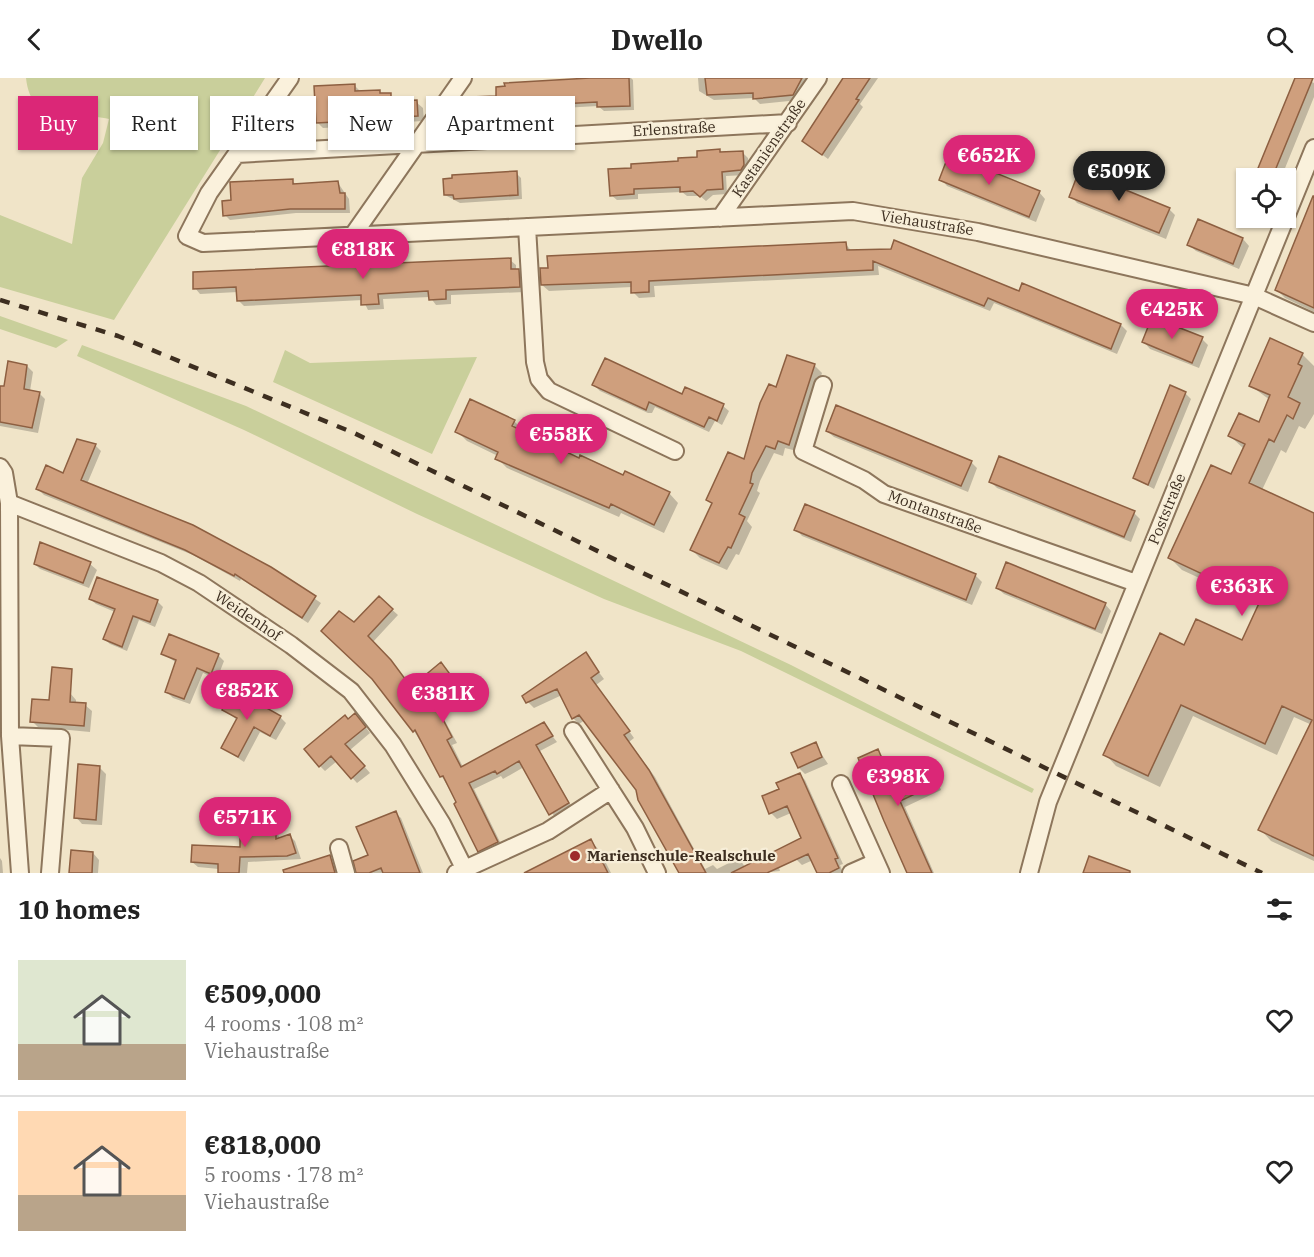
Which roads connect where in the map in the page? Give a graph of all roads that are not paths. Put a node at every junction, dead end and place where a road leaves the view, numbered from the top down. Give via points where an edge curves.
1 (290, 78) edge
2 (463, 78) edge
3 (818, 78) edge
4 (788, 123) junction
5 (416, 144) junction
6 (1314, 148) edge
7 (237, 154) junction
8 (720, 218) junction
9 (527, 227) junction
10 (353, 234) junction
11 (1254, 296) junction
12 (1314, 323) edge
13 (823, 385) dead end
14 (675, 452) dead end
15 (0, 467) edge
16 (9, 503) junction
17 (1136, 583) junction
18 (573, 731) dead end
19 (10, 736) junction
20 (841, 784) dead end
21 (611, 790) junction
22 (339, 848) dead end
23 (878, 868) edge
24 (460, 872) edge
25 (20, 873) edge
26 (50, 873) edge
27 (346, 873) edge
28 (657, 873) edge
29 (851, 873) edge
30 (1029, 873) edge

1 - 7 street
2 - 5 street
3 - 4 street, Kastanienstraße
4 - 5 street, Erlenstraße
4 - 8 street, Kastanienstraße
5 - 7 street, Erlenstraße
5 - 10 street
6 - 11 street, Poststraße
7 - 10 street, Viehaustraße via 209,193 187,236 203,243
8 - 9 street, Viehaustraße
8 - 11 street, Viehaustraße via 853,211 978,232
9 - 10 street, Viehaustraße
9 - 14 street via 539,379 549,391 568,402
11 - 12 street, Viehaustraße
11 - 17 street, Poststraße
13 - 17 street, Montanstraße via 803,452 864,480 884,494
15 - 16 street
16 - 19 street
16 - 24 street, Weidenhof via 161,563 199,583 291,645 351,692 393,745 442,824
17 - 30 street, Poststraße via 1048,802
18 - 21 street
19 - 25 street
19 - 26 street via 61,738
20 - 23 street
21 - 24 street via 548,831
21 - 28 street
22 - 27 street
23 - 29 street

